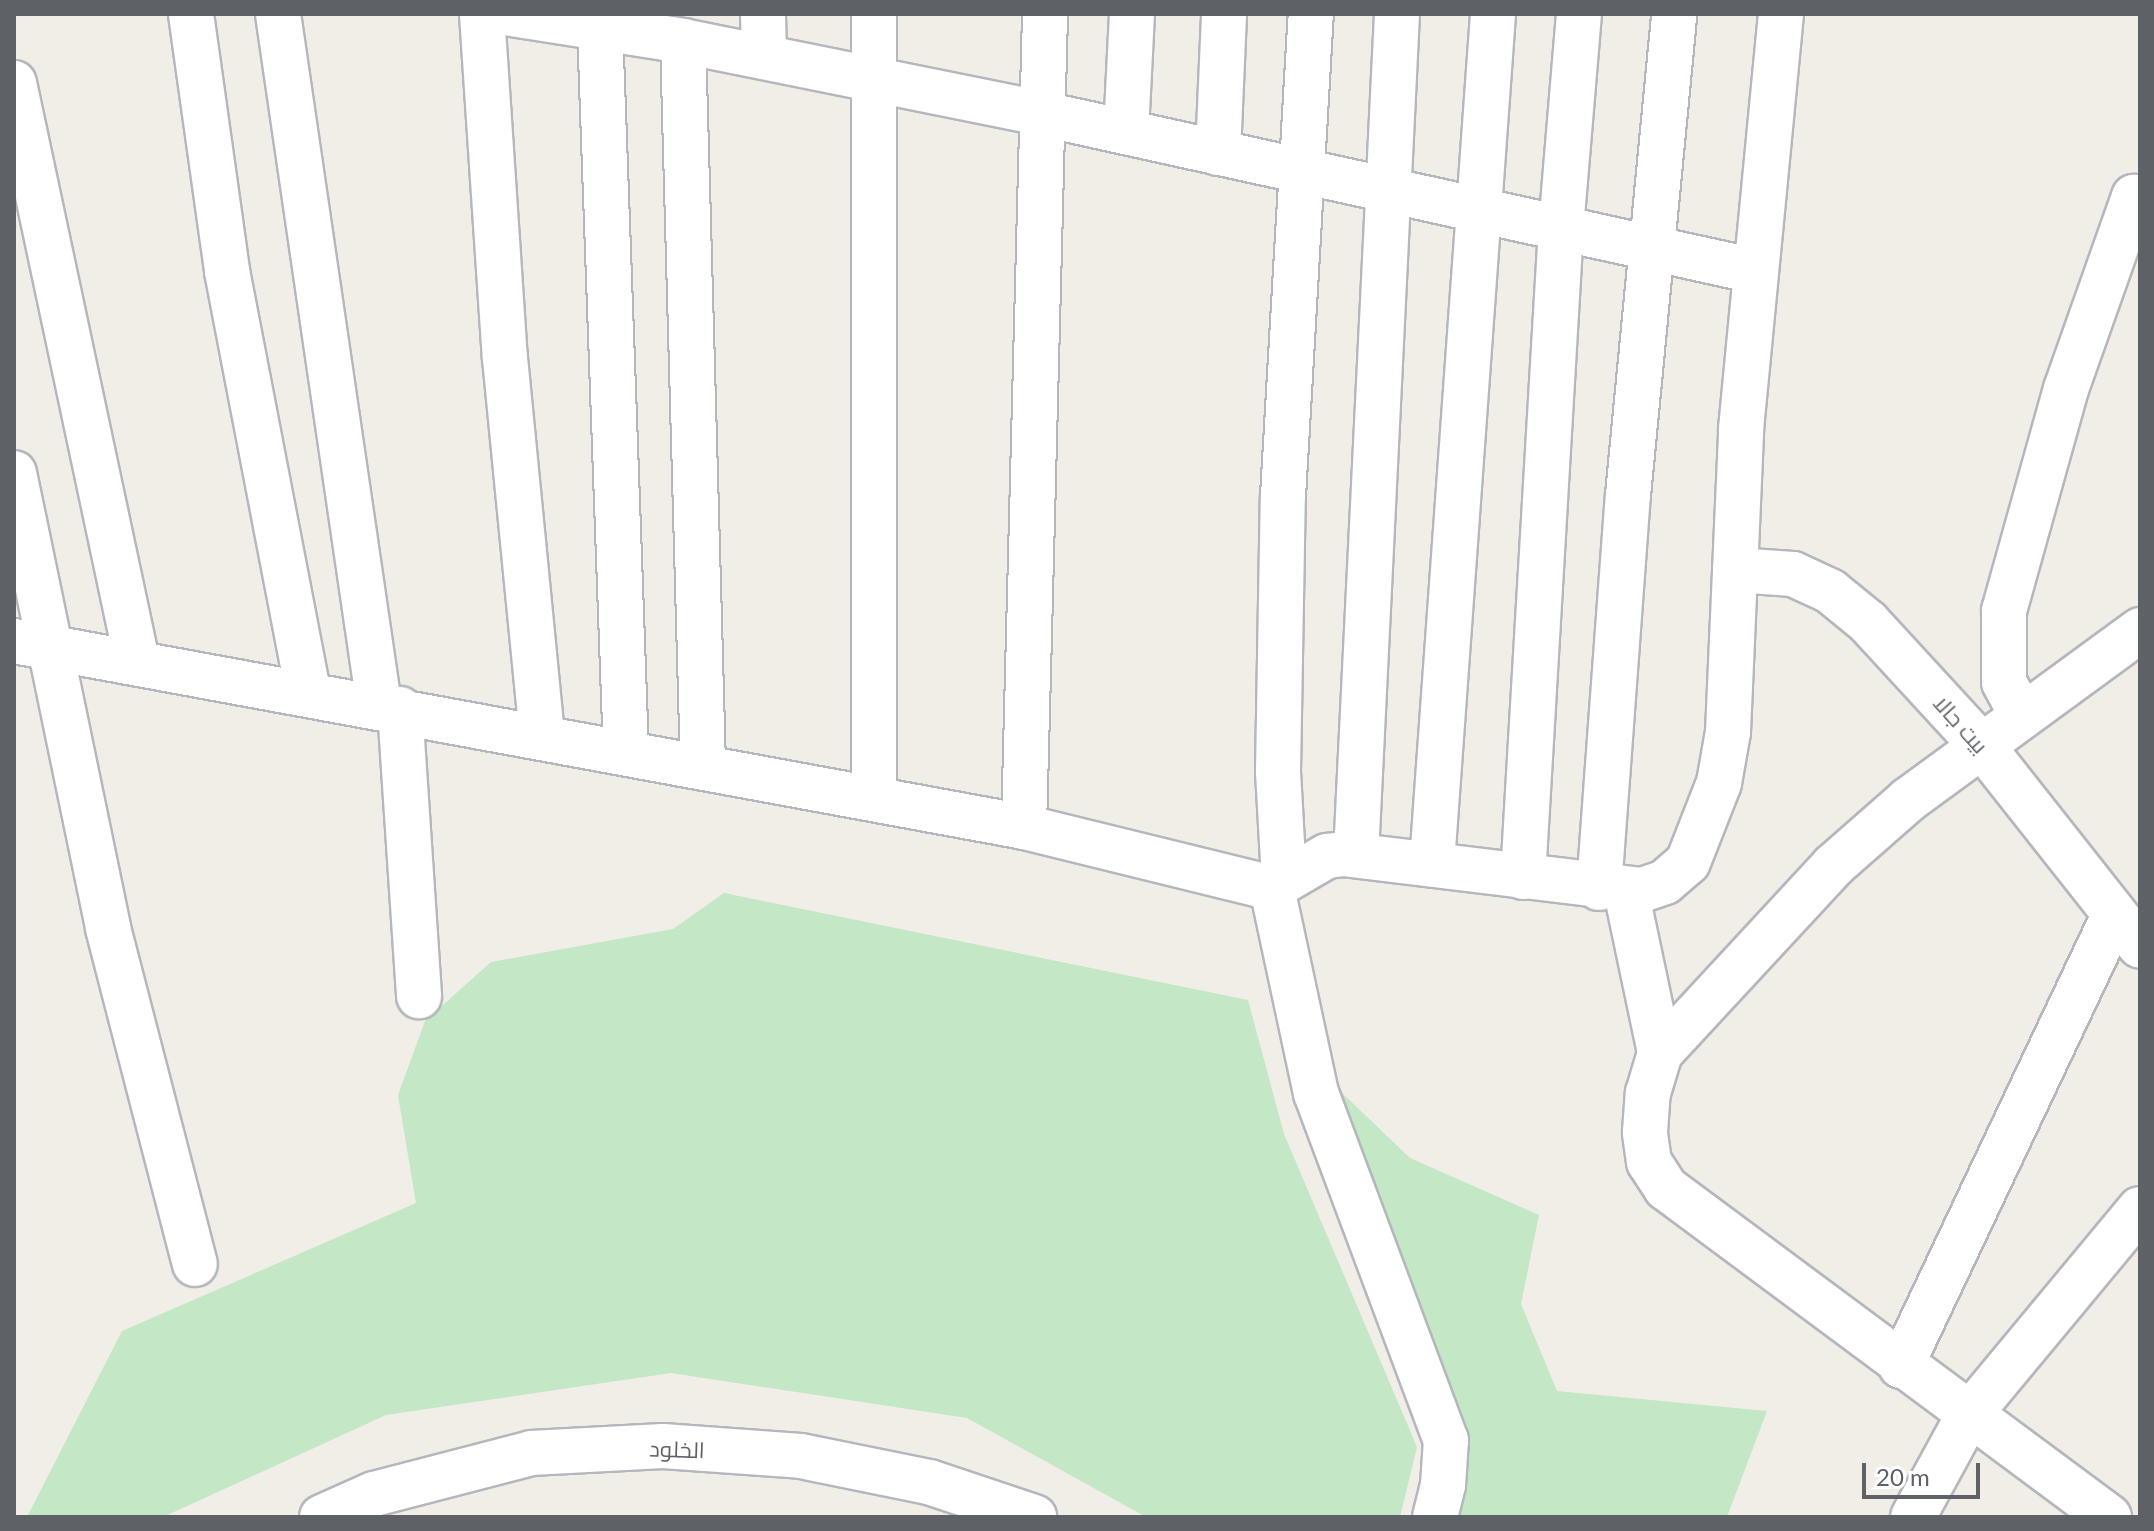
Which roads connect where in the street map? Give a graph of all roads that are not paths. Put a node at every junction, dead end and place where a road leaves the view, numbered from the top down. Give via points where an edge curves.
1 (191, 14) edge
2 (278, 14) edge
3 (482, 14) edge
4 (511, 14) edge
5 (763, 14) edge
6 (874, 14) edge
7 (1045, 14) edge
8 (1132, 14) edge
9 (1224, 14) edge
10 (1311, 14) edge
11 (1397, 14) edge
12 (1493, 14) edge
13 (1579, 14) edge
14 (1674, 14) edge
15 (1781, 14) edge
16 (577, 21) edge
17 (666, 31) edge
18 (764, 57) junction
19 (874, 80) junction
20 (14, 83) edge
21 (1039, 113) junction
22 (1126, 132) junction
23 (1218, 153) junction
24 (1302, 174) junction
25 (1387, 192) junction
26 (2138, 193) edge
27 (1481, 213) junction
28 (1561, 228) junction
29 (1651, 247) junction
30 (1755, 271) junction
31 (14, 473) edge
32 (1735, 570) junction
33 (2140, 630) edge
34 (32, 643) edge
35 (137, 661) junction
36 (308, 691) junction
37 (390, 707) junction
38 (2022, 716) junction
39 (542, 736) junction
40 (1983, 747) junction
41 (626, 753) junction
42 (703, 765) junction
43 (874, 798) junction
44 (1024, 827) junction
45 (1356, 855) junction
46 (1432, 863) junction
47 (1523, 877) junction
48 (1278, 883) junction
49 (1613, 890) junction
50 (2127, 930) edge
51 (419, 996) dead end
52 (1660, 1053) junction
53 (2140, 1209) edge
54 (195, 1264) dead end
55 (1901, 1366) junction
56 (1968, 1416) junction
57 (322, 1517) edge
58 (1034, 1517) edge
59 (1435, 1517) edge
60 (1913, 1517) edge
61 (2109, 1517) edge

1 - 36 street via 227,271
2 - 37 street
3 - 39 street via 505,358
4 - 16 street
5 - 18 street
6 - 19 street
7 - 21 street
8 - 22 street
9 - 23 street
10 - 24 street
11 - 25 street
12 - 27 street
13 - 28 street
14 - 29 street
15 - 30 street
16 - 17 street
16 - 41 street
17 - 18 street
17 - 42 street
18 - 19 street
19 - 21 street
19 - 43 street
20 - 35 street
21 - 22 street
21 - 44 street
22 - 23 street
23 - 24 street
24 - 25 street
24 - 48 street via 1283,496
25 - 27 street
25 - 45 street
26 - 38 street via 2038,478 2004,611 2004,682
27 - 28 street
27 - 46 street
28 - 29 street
28 - 47 street
29 - 30 street
29 - 49 street
30 - 32 street
31 - 34 street
32 - 40 street, بيت جالا via 1793,574 1830,591 1868,622
32 - 49 street via 1728,732 1706,825 1688,862 1665,882
33 - 38 street
34 - 35 street
34 - 54 street
35 - 36 street
36 - 37 street
37 - 39 street
37 - 51 street
38 - 40 street
39 - 41 street
40 - 50 street, بيت جالا
40 - 52 street via 1908,800 1833,866
41 - 42 street
42 - 43 street
43 - 44 street
44 - 48 street
45 - 46 street
45 - 48 street via 1327,856
46 - 47 street
47 - 49 street
48 - 59 street via 1316,1093 1446,1440
49 - 52 street
50 - 55 street
52 - 55 street via 1648,1093 1645,1132 1649,1162 1666,1188
53 - 56 street
55 - 56 street
56 - 60 street
56 - 61 street
57 - 58 street, الخلود via 374,1494 531,1453 663,1446 801,1456 929,1482

